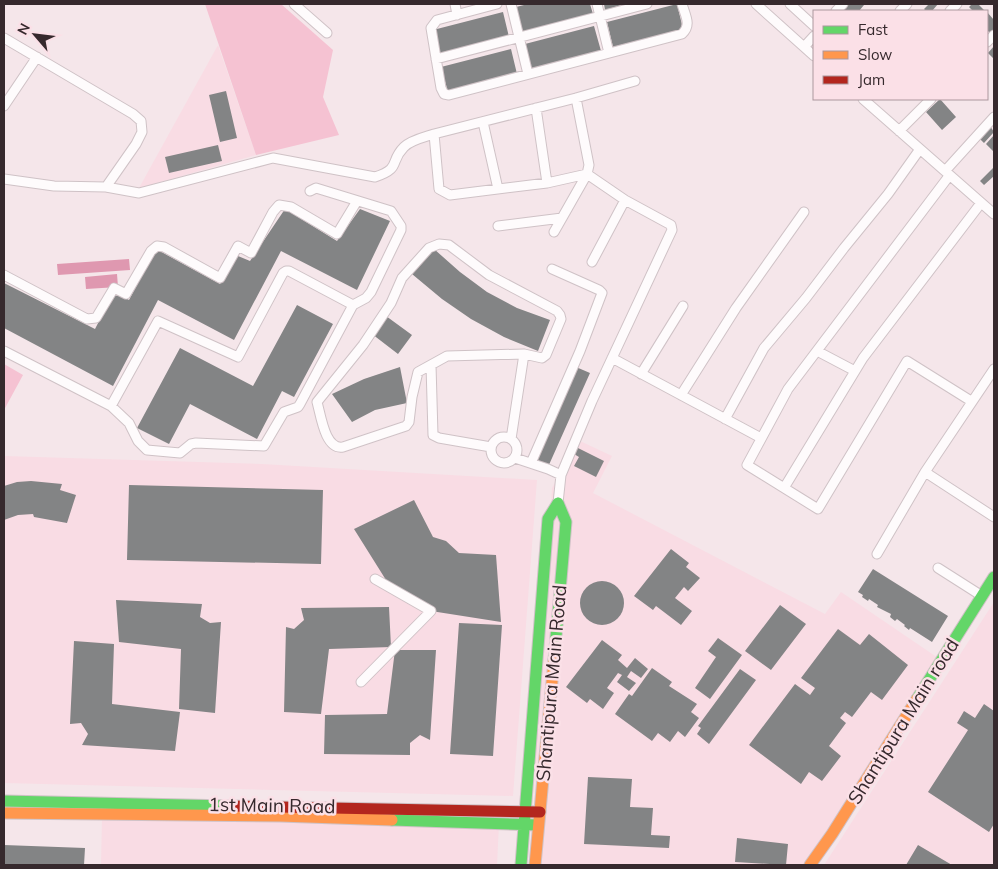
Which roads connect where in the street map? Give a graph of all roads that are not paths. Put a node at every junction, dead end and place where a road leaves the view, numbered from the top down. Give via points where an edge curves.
1 (294, 4) edge
2 (455, 4) edge
3 (497, 4) edge
4 (511, 4) edge
5 (597, 4) edge
6 (647, 4) edge
7 (682, 4) edge
8 (756, 4) edge
9 (790, 4) edge
10 (457, 15) junction
11 (600, 16) junction
12 (813, 25) edge
13 (327, 33) dead end
14 (813, 37) edge
15 (4, 38) edge
16 (519, 38) junction
17 (804, 47) junction
18 (609, 53) junction
19 (813, 55) edge
20 (37, 57) junction
21 (436, 59) junction
22 (528, 74) junction
23 (635, 81) dead end
24 (576, 98) junction
25 (864, 100) edge
26 (930, 100) edge
27 (4, 106) edge
28 (536, 108) junction
29 (994, 117) edge
30 (483, 122) junction
31 (899, 131) junction
32 (434, 134) junction
33 (920, 150) junction
34 (587, 174) junction
35 (947, 174) junction
36 (4, 179) edge
37 (547, 183) junction
38 (106, 187) junction
39 (498, 189) junction
40 (310, 191) dead end
41 (357, 200) junction
42 (625, 200) junction
43 (981, 203) junction
44 (804, 212) dead end
45 (994, 214) edge
46 (562, 218) junction
47 (498, 226) dead end
48 (554, 232) dead end
49 (592, 262) dead end
50 (552, 269) dead end
51 (4, 275) edge
52 (353, 305) junction
53 (683, 306) dead end
54 (4, 351) edge
55 (817, 351) junction
56 (524, 354) junction
57 (612, 358) junction
58 (431, 365) junction
59 (994, 369) edge
60 (855, 371) junction
61 (641, 374) junction
62 (682, 395) junction
63 (971, 401) junction
64 (111, 406) junction
65 (725, 419) junction
66 (761, 438) junction
67 (511, 439) junction
68 (491, 447) junction
69 (515, 458) junction
70 (531, 463) junction
71 (925, 472) junction
72 (561, 475) junction
73 (784, 488) junction
74 (558, 503) junction
75 (994, 517) edge
76 (877, 554) dead end
77 (938, 568) dead end
78 (994, 577) edge
79 (375, 579) dead end
80 (994, 590) edge
81 (982, 596) junction
82 (361, 682) dead end
83 (4, 800) edge
84 (525, 811) junction
85 (540, 812) junction
86 (4, 813) edge
87 (524, 824) junction
88 (538, 825) junction
89 (521, 865) edge
90 (535, 865) edge
91 (810, 865) edge
92 (820, 865) edge

1 - 13 street
2 - 10 street
3 - 10 street
4 - 16 street
5 - 11 street
6 - 11 street
7 - 18 street via 688,24 682,34
8 - 17 street
9 - 12 street
10 - 21 street via 437,20 431,28
11 - 16 street
11 - 18 street
14 - 17 street
15 - 20 street
16 - 21 street
16 - 22 street
17 - 19 street
18 - 22 street
20 - 27 street
20 - 38 street via 141,121 142,132 136,144
21 - 22 street via 444,94
23 - 24 street
24 - 28 street
24 - 34 street via 589,165
25 - 31 street
26 - 31 street
28 - 30 street
28 - 37 street
29 - 35 street
30 - 32 street
30 - 39 street
31 - 33 street
32 - 38 street via 406,145 393,169 375,177 273,158 140,193
32 - 39 street via 439,189 450,195
33 - 35 street
33 - 65 street via 764,348
34 - 37 street
34 - 42 street
34 - 46 street
35 - 43 street
35 - 55 street
36 - 38 street via 54,186
37 - 39 street
40 - 41 street via 316,188
41 - 51 street via 337,234 290,207 279,205 251,253 238,246 220,278 157,246 126,294 114,288 96,318 87,320
41 - 52 street via 391,211 401,230 370,292
42 - 49 street
42 - 57 street via 665,221 672,230
43 - 45 street
43 - 60 street
44 - 62 street via 736,308
46 - 47 street
46 - 48 street
50 - 70 street via 602,293
52 - 64 street via 300,404 284,412 264,446 196,442 180,454 147,450 129,423
52 - 64 street via 286,270 238,357 158,321
53 - 61 street
54 - 64 street
55 - 60 street
55 - 66 street via 788,390
56 - 58 street via 447,356
56 - 58 street via 546,356 561,319 558,311 489,275 449,245 429,248 402,278 391,303 363,345 317,402 328,440 337,448 406,426 410,422 418,372
56 - 67 street
57 - 61 street
57 - 72 street
58 - 68 street via 433,435
59 - 63 street
60 - 73 street
61 - 62 street
62 - 65 street
63 - 71 street
63 - 73 street via 906,361 818,509
65 - 66 street
66 - 73 street via 747,465
67 - 68 street via 498,438
67 - 69 street via 517,450
68 - 69 street via 493,457 499,463 508,463
69 - 70 street
70 - 72 street
71 - 75 street
71 - 76 street
72 - 74 street
74 - 84 street via 548,519
74 - 85 street, Shantipura Main Road via 566,522
77 - 81 street
78 - 81 street, Shantipura Main road
79 - 82 street via 431,611
80 - 92 street, Shantipura Main Road
81 - 91 street, Shantipura Main road
83 - 84 street, 1st Main Road
84 - 85 street, 1st Main Road
84 - 87 street
85 - 88 street, Shantipura Main Road
86 - 87 street, 1st Main Road via 280,816
87 - 88 street, 1st Main Road
87 - 89 street
88 - 90 street, Shantipura Main Road

